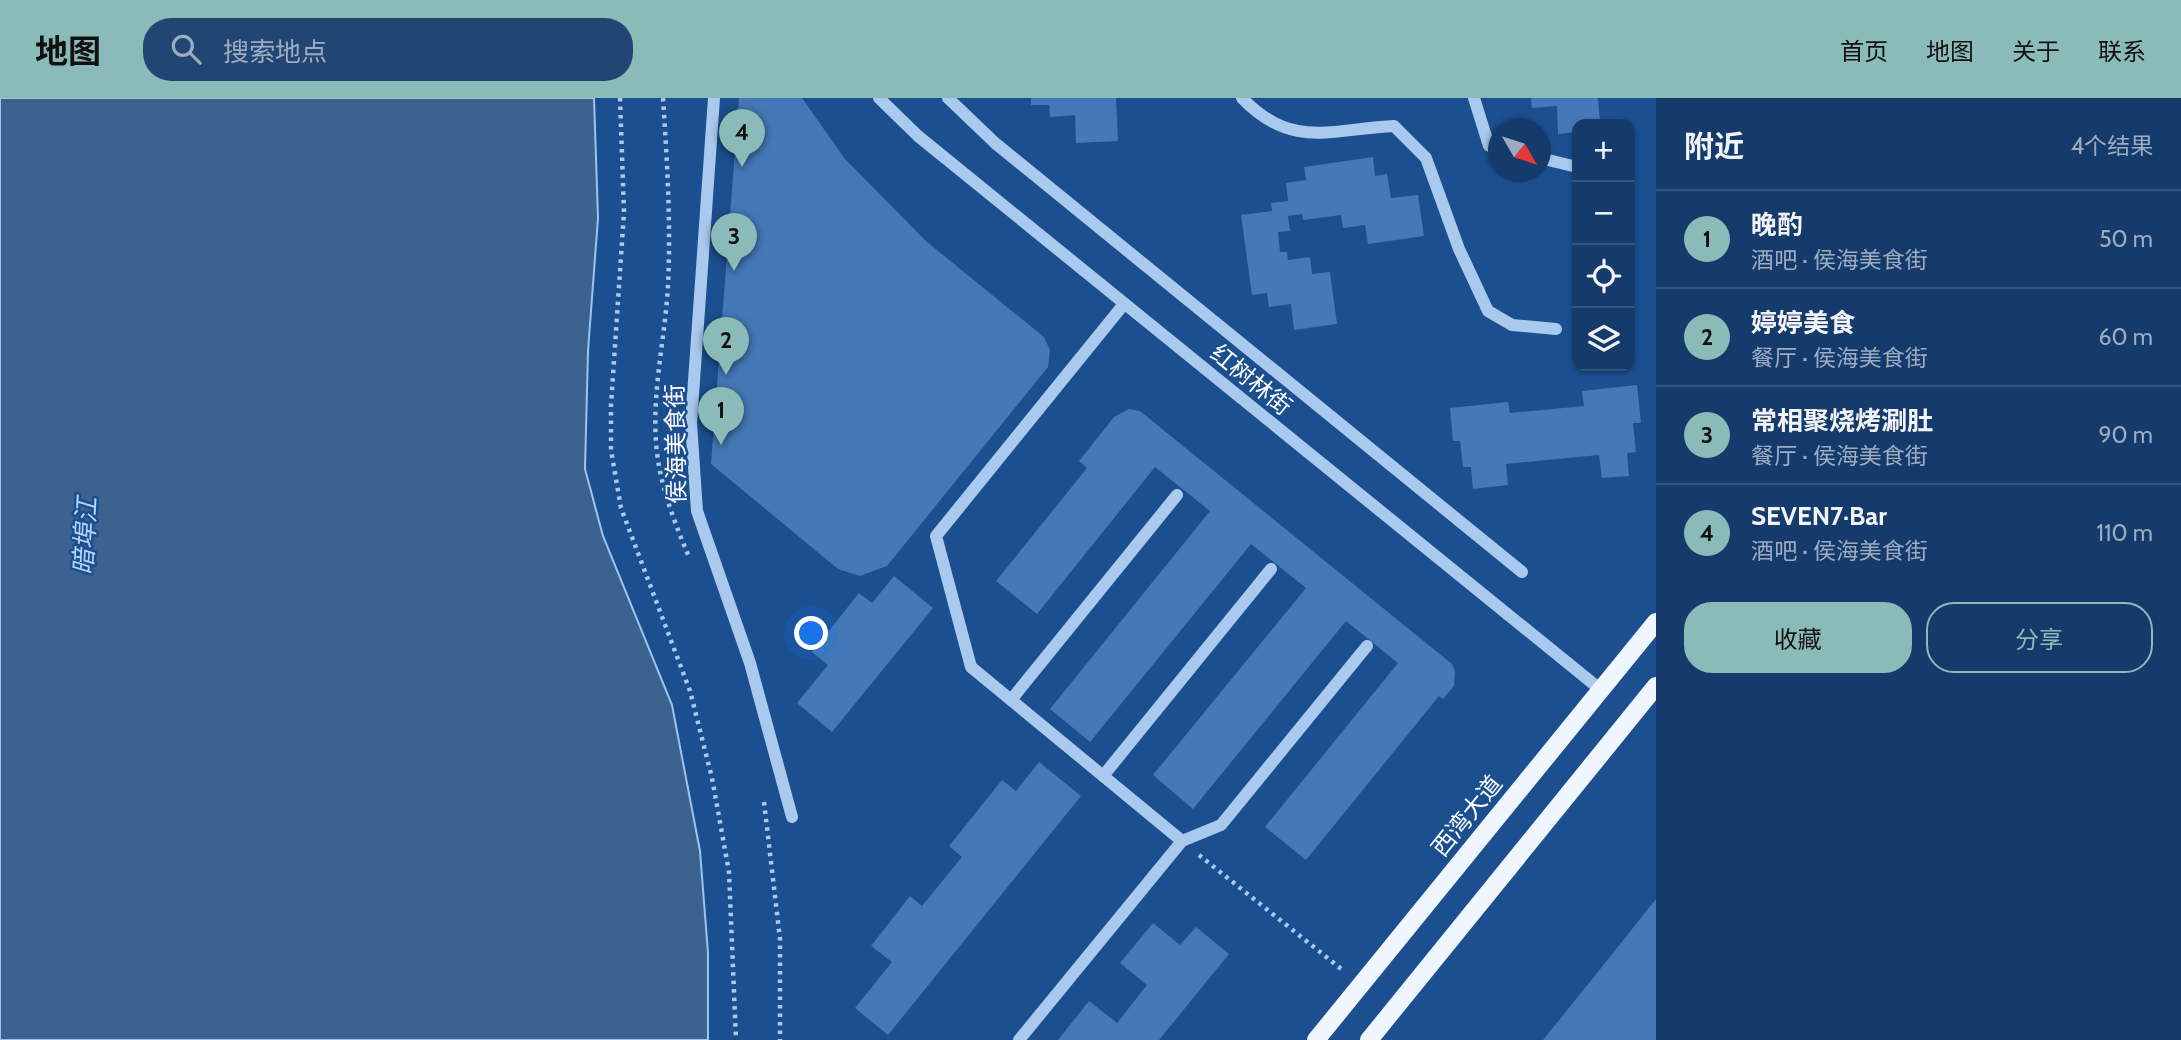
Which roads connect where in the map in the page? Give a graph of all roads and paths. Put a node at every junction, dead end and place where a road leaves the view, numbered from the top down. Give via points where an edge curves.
1 (620, 98) edge
2 (714, 98) edge
3 (879, 98) edge
4 (948, 98) edge
5 (1242, 98) edge
6 (1474, 98) edge
7 (1488, 143) edge
8 (1551, 160) edge
9 (1572, 166) edge
10 (1124, 304) junction
11 (1556, 329) dead end
12 (1177, 495) dead end
13 (1271, 569) dead end
14 (1522, 572) dead end
15 (1656, 622) edge
16 (1367, 646) dead end
17 (1656, 686) edge
18 (1601, 690) junction
19 (1011, 700) junction
20 (1103, 776) junction
21 (792, 817) dead end
22 (1182, 841) junction
23 (1361, 985) junction
24 (736, 1040) edge
25 (1019, 1040) edge
26 (1317, 1040) edge
27 (1369, 1040) edge

1 - 24 path via 624,212 611,450 621,508 690,691 712,778 729,872
2 - 21 street, 侯海美食街 via 691,423 697,511 750,663
3 - 10 street, 红树林街 via 918,136
4 - 14 street via 995,143
5 - 11 street via 1261,118 1304,134 1394,126 1426,158 1459,249 1488,311 1512,326
6 - 7 street
8 - 9 street
10 - 18 street, 红树林街
10 - 19 street via 936,536 971,667
12 - 19 street
13 - 20 street
15 - 18 main road, 西湾大道
16 - 22 street via 1221,825
17 - 27 main road
18 - 23 main road, 西湾大道
19 - 20 street
20 - 22 street
22 - 23 path
22 - 25 street
23 - 26 main road, 西湾大道

